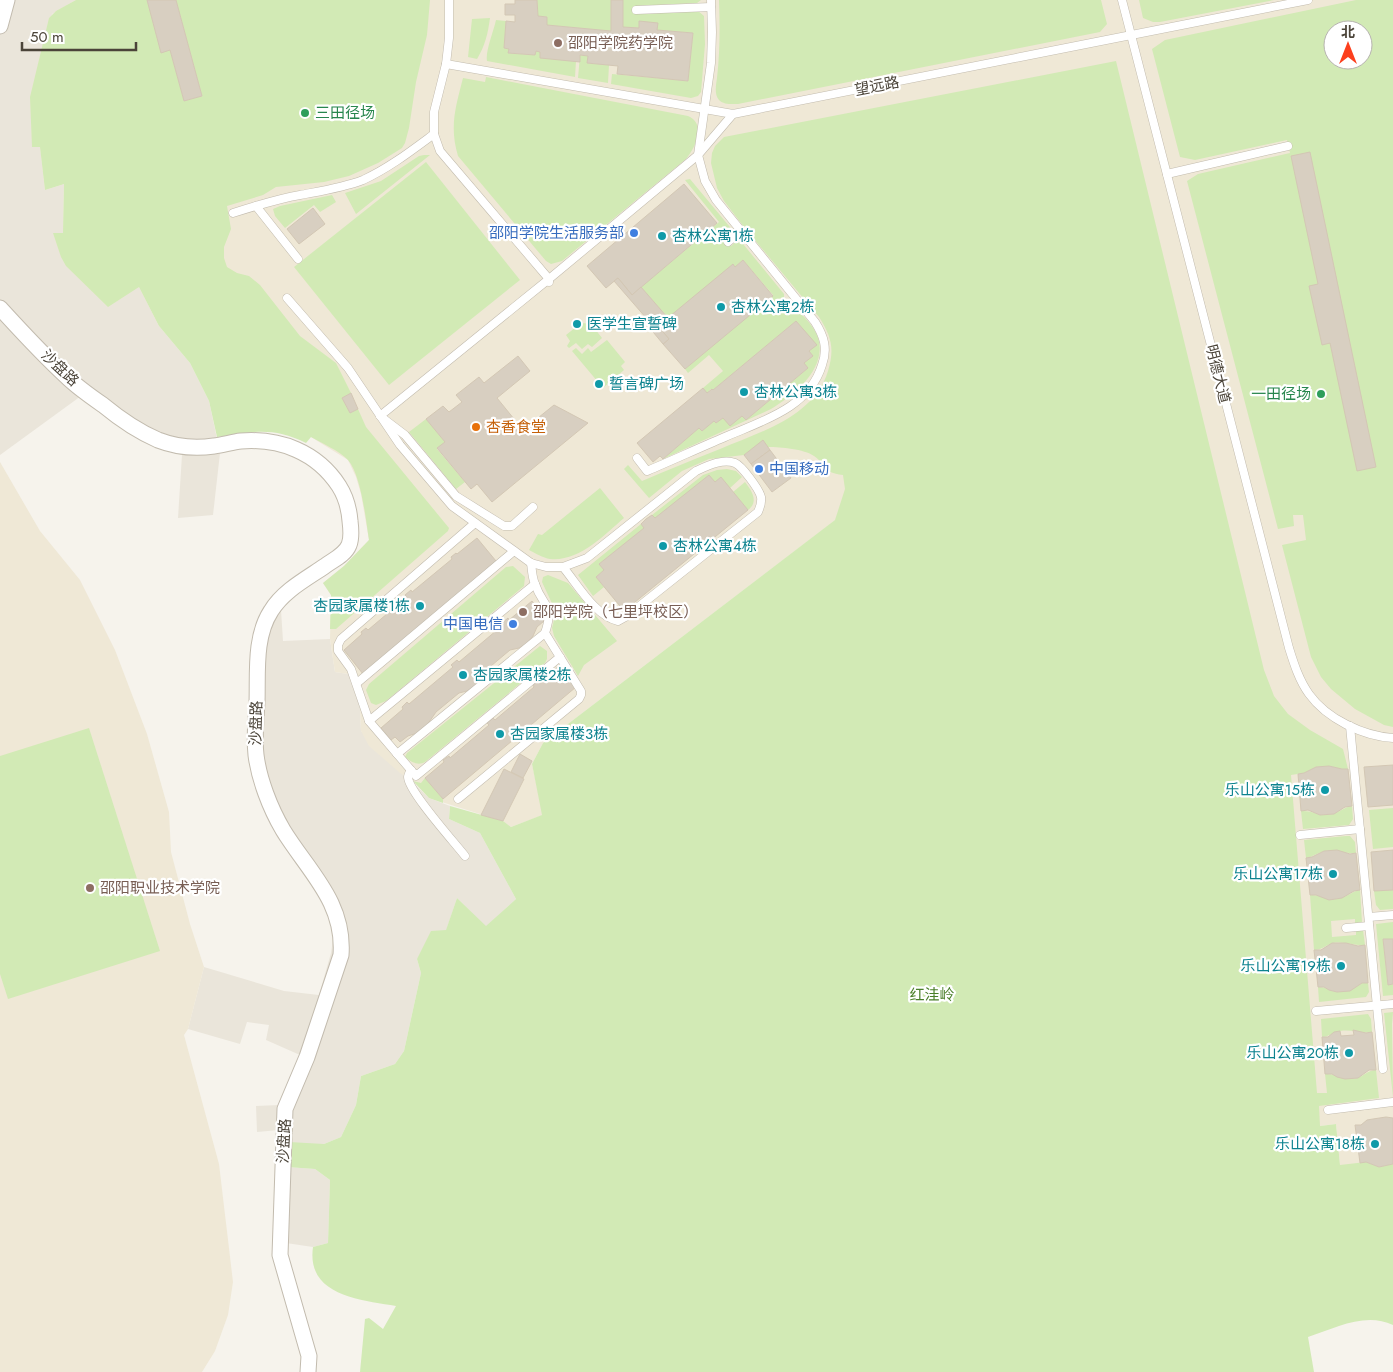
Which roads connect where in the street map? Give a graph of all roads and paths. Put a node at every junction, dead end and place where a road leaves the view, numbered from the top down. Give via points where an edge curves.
1 (7, 0) edge
2 (449, 0) edge
3 (1122, 0) edge
4 (1308, 0) edge
5 (711, 3) edge
6 (636, 10) dead end
7 (0, 26) edge
8 (1131, 35) junction
9 (446, 64) junction
10 (704, 109) junction
11 (732, 114) junction
12 (434, 134) junction
13 (1288, 146) dead end
14 (698, 155) junction
15 (1166, 174) junction
16 (256, 206) junction
17 (233, 213) dead end
18 (741, 231) junction
19 (728, 242) dead end
20 (298, 259) dead end
21 (549, 282) junction
22 (287, 298) dead end
23 (0, 308) edge
24 (380, 416) junction
25 (637, 458) dead end
26 (533, 507) dead end
27 (475, 523) junction
28 (514, 551) junction
29 (530, 563) junction
30 (563, 567) junction
31 (535, 584) junction
32 (546, 633) junction
33 (560, 657) junction
34 (357, 684) junction
35 (369, 721) junction
36 (1350, 726) junction
37 (1393, 738) edge
38 (398, 754) junction
39 (411, 770) junction
40 (458, 799) dead end
41 (1360, 829) junction
42 (1300, 835) dead end
43 (465, 856) dead end
44 (1393, 915) edge
45 (1369, 917) junction
46 (1369, 926) junction
47 (1346, 928) dead end
48 (1393, 1004) edge
49 (1377, 1006) junction
50 (1316, 1011) dead end
51 (1383, 1069) dead end
52 (1393, 1102) edge
53 (1328, 1110) dead end
54 (308, 1372) edge

1 - 7 street
2 - 9 lane
3 - 8 lane, 明德大道
4 - 8 lane, 望远路
5 - 6 lane
5 - 10 lane via 712,43
8 - 11 lane, 望远路
8 - 15 lane, 明德大道
9 - 10 lane, 望远路
9 - 12 lane via 434,112
10 - 11 lane, 望远路
10 - 14 lane
11 - 14 lane
12 - 16 lane via 404,157 362,180 344,187
12 - 21 lane via 440,151
13 - 15 lane
14 - 18 lane via 708,188
14 - 21 lane
15 - 36 lane, 明德大道 via 1288,648 1310,695 1329,714
16 - 17 lane
16 - 20 lane
18 - 19 lane
18 - 25 lane via 822,332 825,349 821,371 804,396 776,415 647,471
21 - 24 lane
22 - 24 lane via 348,368
23 - 54 street, 沙盘路 via 67,378 130,427 160,441 188,448 267,440 286,445 322,466 345,496 350,514 349,544 343,554 277,602 264,623 259,642 256,732 259,773 282,828 334,906 342,942 341,955 307,1057 285,1110 280,1255 309,1356
24 - 26 lane via 405,435 456,496 504,526 512,526
24 - 27 lane via 452,506
27 - 28 lane
27 - 34 lane via 341,639 338,651
28 - 29 lane
28 - 34 lane
29 - 30 lane
29 - 31 lane
30 - 30 lane via 592,554 696,471 710,465 734,462 761,498 758,512 618,621 600,613
31 - 32 lane via 549,610
31 - 35 lane
32 - 33 lane
32 - 38 lane
33 - 39 lane via 416,776
33 - 40 lane via 581,690 579,699
34 - 35 lane
35 - 38 lane
36 - 37 lane, 明德大道
36 - 41 lane
38 - 39 lane
39 - 43 lane via 408,776 410,784
41 - 42 lane
41 - 45 lane
44 - 45 lane
45 - 46 lane
46 - 47 lane
46 - 49 lane
48 - 49 lane
49 - 50 lane
49 - 51 lane
52 - 53 lane

